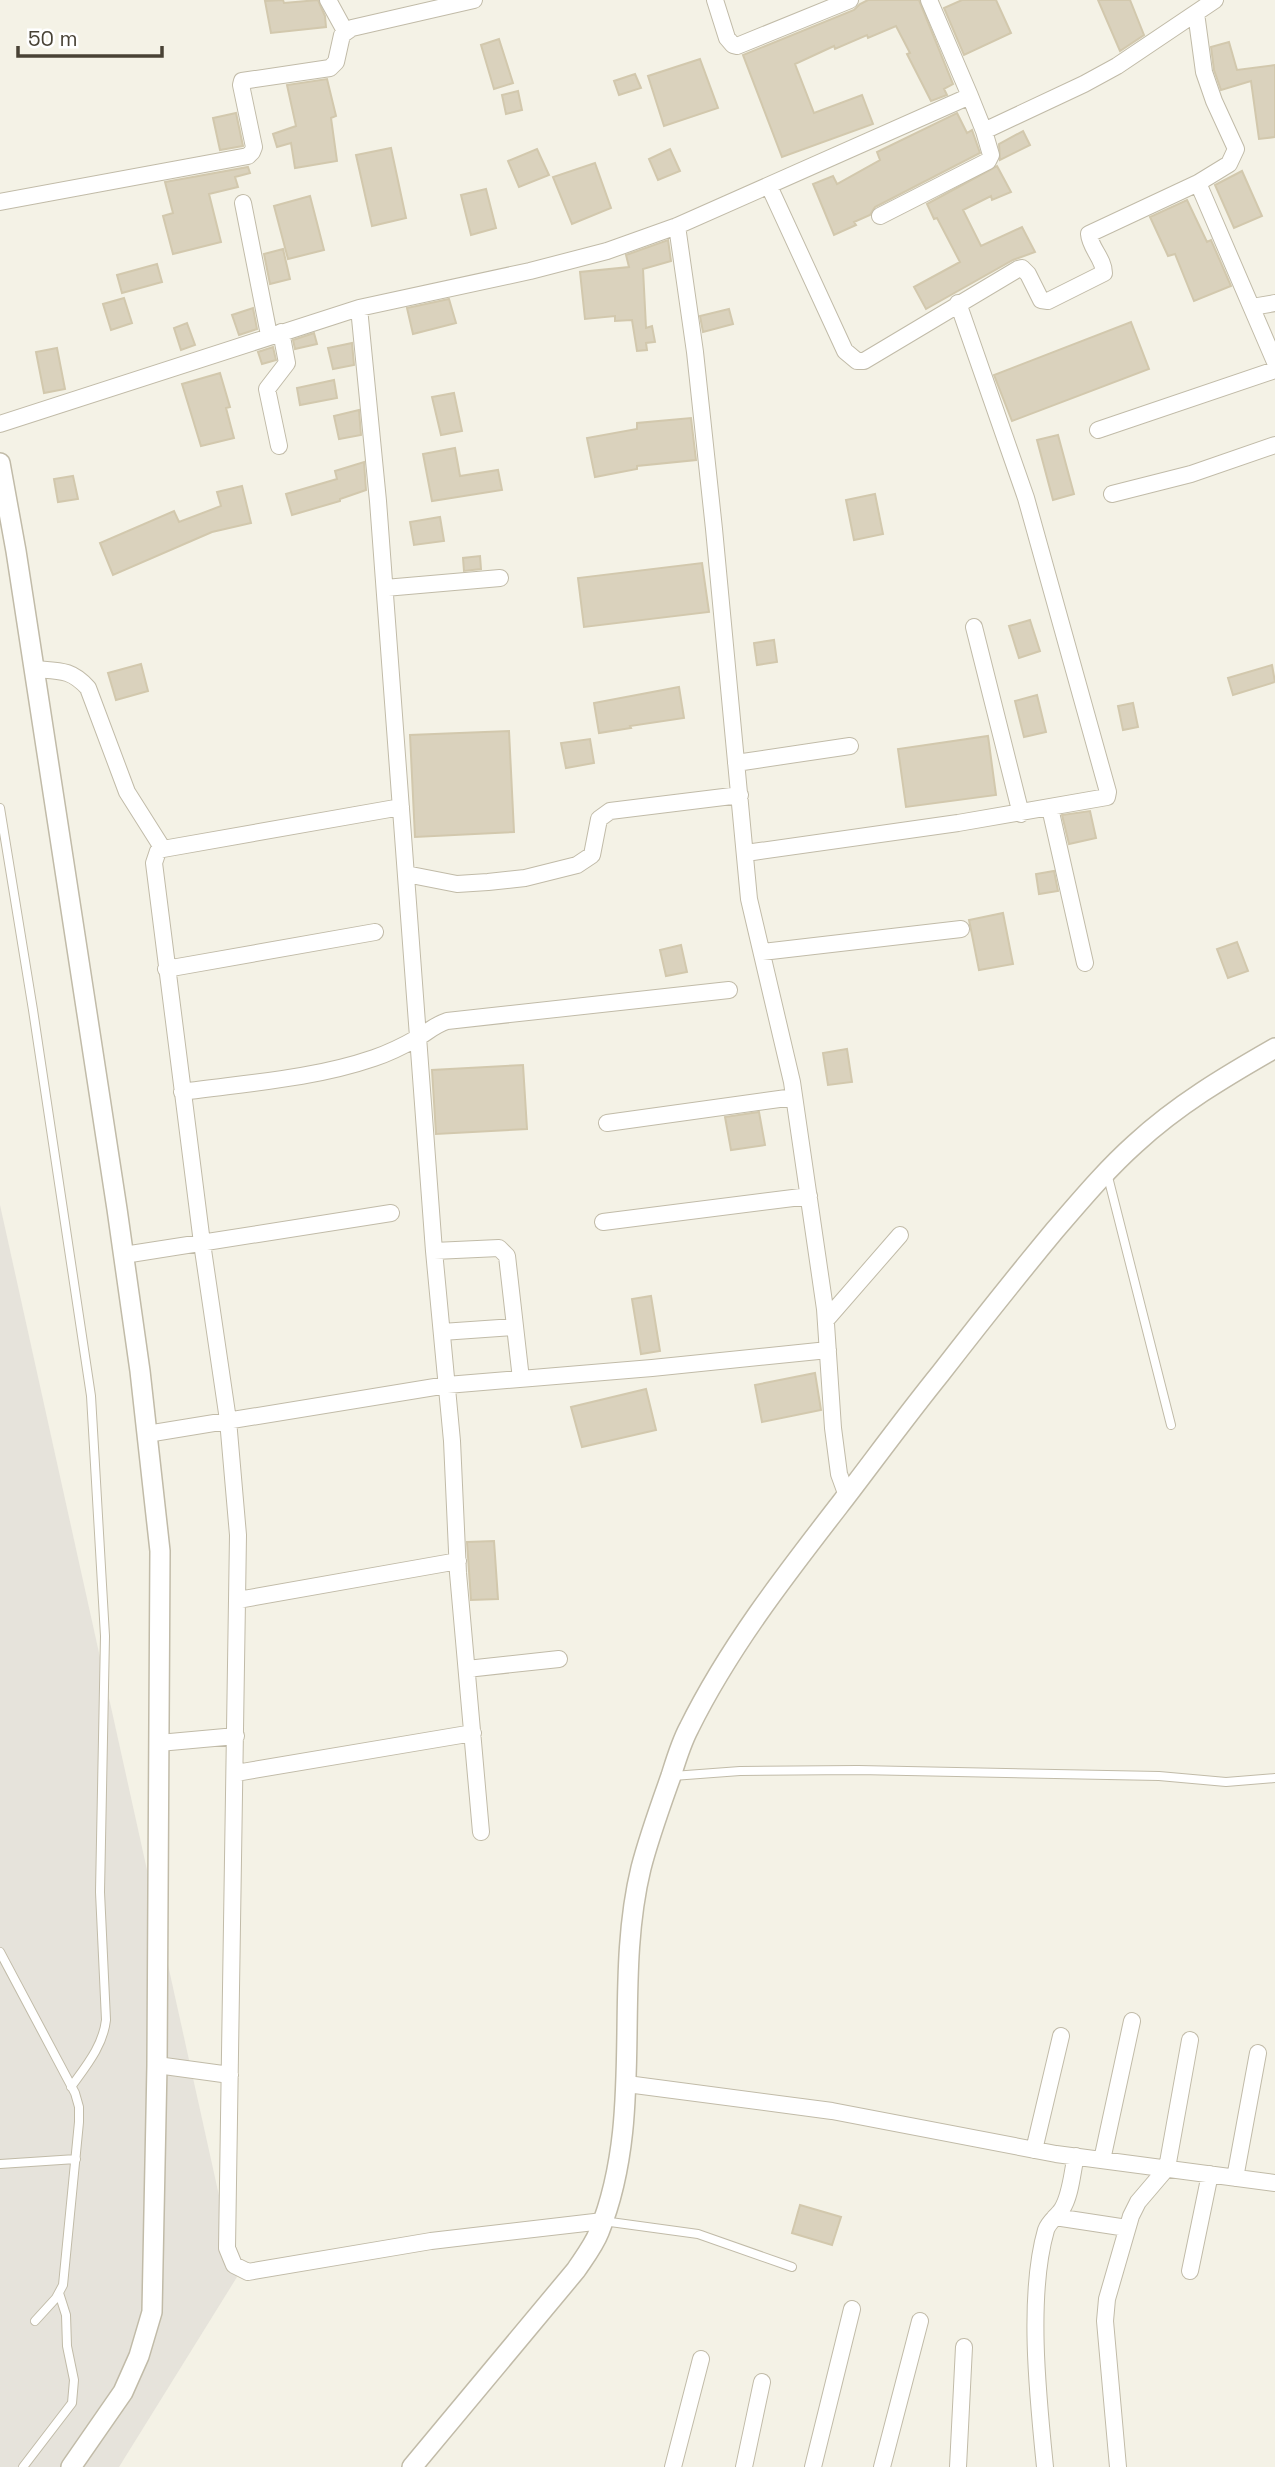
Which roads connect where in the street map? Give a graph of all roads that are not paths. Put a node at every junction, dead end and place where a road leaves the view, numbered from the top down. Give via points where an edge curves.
1 (328, 0) edge
2 (474, 0) edge
3 (715, 0) edge
4 (850, 0) edge
5 (929, 0) edge
6 (1214, 0) edge
7 (1196, 13) junction
8 (345, 31) junction
9 (970, 96) junction
10 (984, 131) junction
11 (1198, 183) junction
12 (769, 186) junction
13 (0, 202) edge
14 (243, 204) dead end
15 (880, 216) dead end
16 (677, 226) junction
17 (958, 303) junction
18 (1275, 303) edge
19 (1252, 307) junction
20 (359, 308) junction
21 (275, 334) junction
22 (1275, 362) edge
23 (1275, 370) edge
24 (0, 424) edge
25 (1098, 430) dead end
26 (1275, 445) edge
27 (279, 446) dead end
28 (0, 463) edge
29 (1112, 494) dead end
30 (500, 578) dead end
31 (385, 589) junction
32 (974, 627) dead end
33 (35, 670) junction
34 (850, 746) dead end
35 (736, 762) junction
36 (740, 795) junction
37 (401, 807) junction
38 (0, 808) edge
39 (1050, 808) junction
40 (1021, 814) junction
41 (163, 849) junction
42 (747, 853) junction
43 (406, 874) junction
44 (961, 929) dead end
45 (375, 932) dead end
46 (762, 952) junction
47 (1085, 963) dead end
48 (166, 969) junction
49 (729, 990) dead end
50 (418, 1037) junction
51 (1275, 1048) edge
52 (182, 1092) junction
53 (794, 1097) junction
54 (607, 1124) dead end
55 (1106, 1172) junction
56 (808, 1196) junction
57 (391, 1213) dead end
58 (603, 1222) dead end
59 (900, 1235) dead end
60 (202, 1243) junction
61 (434, 1251) junction
62 (124, 1255) junction
63 (826, 1320) junction
64 (515, 1326) junction
65 (442, 1332) junction
66 (828, 1350) junction
67 (521, 1379) junction
68 (447, 1385) junction
69 (228, 1420) junction
70 (1171, 1425) dead end
71 (148, 1434) junction
72 (846, 1496) junction
73 (458, 1561) junction
74 (238, 1600) junction
75 (559, 1659) dead end
76 (467, 1669) junction
77 (473, 1733) junction
78 (236, 1736) junction
79 (159, 1742) junction
80 (236, 1773) junction
81 (671, 1777) junction
82 (1275, 1778) edge
83 (481, 1832) dead end
84 (0, 1952) edge
85 (1132, 2021) dead end
86 (1061, 2036) dead end
87 (1190, 2040) dead end
88 (1258, 2053) dead end
89 (157, 2065) junction
90 (230, 2075) junction
91 (627, 2084) junction
92 (71, 2087) junction
93 (1034, 2150) junction
94 (1076, 2156) junction
95 (76, 2159) junction
96 (1101, 2160) junction
97 (0, 2164) edge
98 (1167, 2168) junction
99 (1210, 2174) junction
100 (1236, 2178) junction
101 (1275, 2183) edge
102 (1055, 2217) junction
103 (603, 2221) junction
104 (1127, 2228) junction
105 (792, 2267) dead end
106 (1190, 2271) dead end
107 (59, 2293) junction
108 (852, 2309) dead end
109 (35, 2321) dead end
110 (920, 2321) dead end
111 (964, 2347) dead end
112 (701, 2358) dead end
113 (762, 2382) dead end
114 (23, 2467) edge
115 (71, 2467) edge
116 (412, 2467) edge
117 (673, 2467) edge
118 (744, 2467) edge
119 (813, 2467) edge
120 (882, 2467) edge
121 (958, 2467) edge
122 (1045, 2467) edge
123 (1118, 2467) edge

1 - 8 street
2 - 8 street
3 - 4 street via 727,38 737,46
5 - 9 street
6 - 7 street
7 - 10 street via 1106,72
7 - 11 street via 1204,72 1236,149 1229,164
8 - 13 street via 334,66 242,81 254,147 248,156
9 - 10 street
9 - 12 street
10 - 15 street via 991,155 988,161
11 - 17 street via 1089,234 1104,267 1102,275 1044,302 1022,268
11 - 19 street
12 - 16 street
12 - 17 street via 851,358 864,360
14 - 21 street
16 - 20 street via 530,271
16 - 35 street via 695,352
17 - 39 street via 1026,498 1108,792 1102,800
18 - 19 street
19 - 22 street
20 - 21 street
20 - 31 street
21 - 24 street
21 - 27 street via 287,363 267,389
23 - 25 street
26 - 29 street via 1191,474
28 - 33 street
30 - 31 street
31 - 37 street
32 - 40 street
33 - 41 street via 64,671 88,688 127,792
33 - 62 street
34 - 35 street
35 - 36 street
36 - 42 street
36 - 43 street via 610,811 599,819 594,850 587,860 524,878 457,884
37 - 41 street
37 - 43 street
38 - 92 lane via 91,1396 102,1555 100,1892 106,2020 97,2049
39 - 40 street
39 - 47 street
40 - 42 street
41 - 48 street via 153,863
42 - 46 street via 749,899
43 - 50 street
44 - 46 street
45 - 48 street
46 - 53 street
48 - 52 street
49 - 50 street via 447,1021
50 - 52 street via 346,1067
50 - 61 street
51 - 55 street via 1178,1109
52 - 60 street
53 - 54 street
53 - 56 street
55 - 70 lane
55 - 72 street via 1007,1288
56 - 58 street
56 - 63 street
57 - 60 street
59 - 63 street
60 - 62 street
60 - 69 street
61 - 64 street via 499,1248 504,1252
61 - 65 street
62 - 71 street
63 - 66 street
64 - 65 street
64 - 67 street
65 - 68 street
66 - 67 street
66 - 72 street via 833,1428
67 - 68 street
68 - 69 street
68 - 73 street
69 - 71 street
69 - 74 street via 238,1535
71 - 79 street via 160,1551
72 - 81 street via 722,1667 687,1732
73 - 74 street
73 - 76 street
74 - 78 street
75 - 76 street
76 - 77 street
77 - 80 street
77 - 83 street
78 - 79 street
78 - 80 street
79 - 89 street
80 - 90 street
81 - 82 lane via 858,1770 1159,1776 1226,1782
81 - 91 street via 640,1870 632,1925
84 - 92 lane
85 - 96 street
86 - 93 street
87 - 98 street
88 - 100 street
89 - 90 street
89 - 115 street via 152,2312 123,2392
90 - 103 street via 227,2248 233,2265 241,2270
91 - 93 street via 845,2114
91 - 103 street via 624,2126
92 - 95 lane via 79,2107
93 - 94 street
94 - 96 street
94 - 102 street via 1065,2202
95 - 97 lane
95 - 107 lane via 66,2270
96 - 98 street
98 - 99 street
98 - 104 street via 1138,2202
99 - 100 street
99 - 106 street
100 - 101 street
102 - 104 street
102 - 122 street via 1046,2230 1038,2286 1036,2345
103 - 105 lane via 698,2234
103 - 116 street via 576,2270
104 - 123 street via 1105,2321
107 - 109 lane
107 - 114 lane via 75,2391 72,2403
108 - 119 street
110 - 120 street
111 - 121 street
112 - 117 street
113 - 118 street

